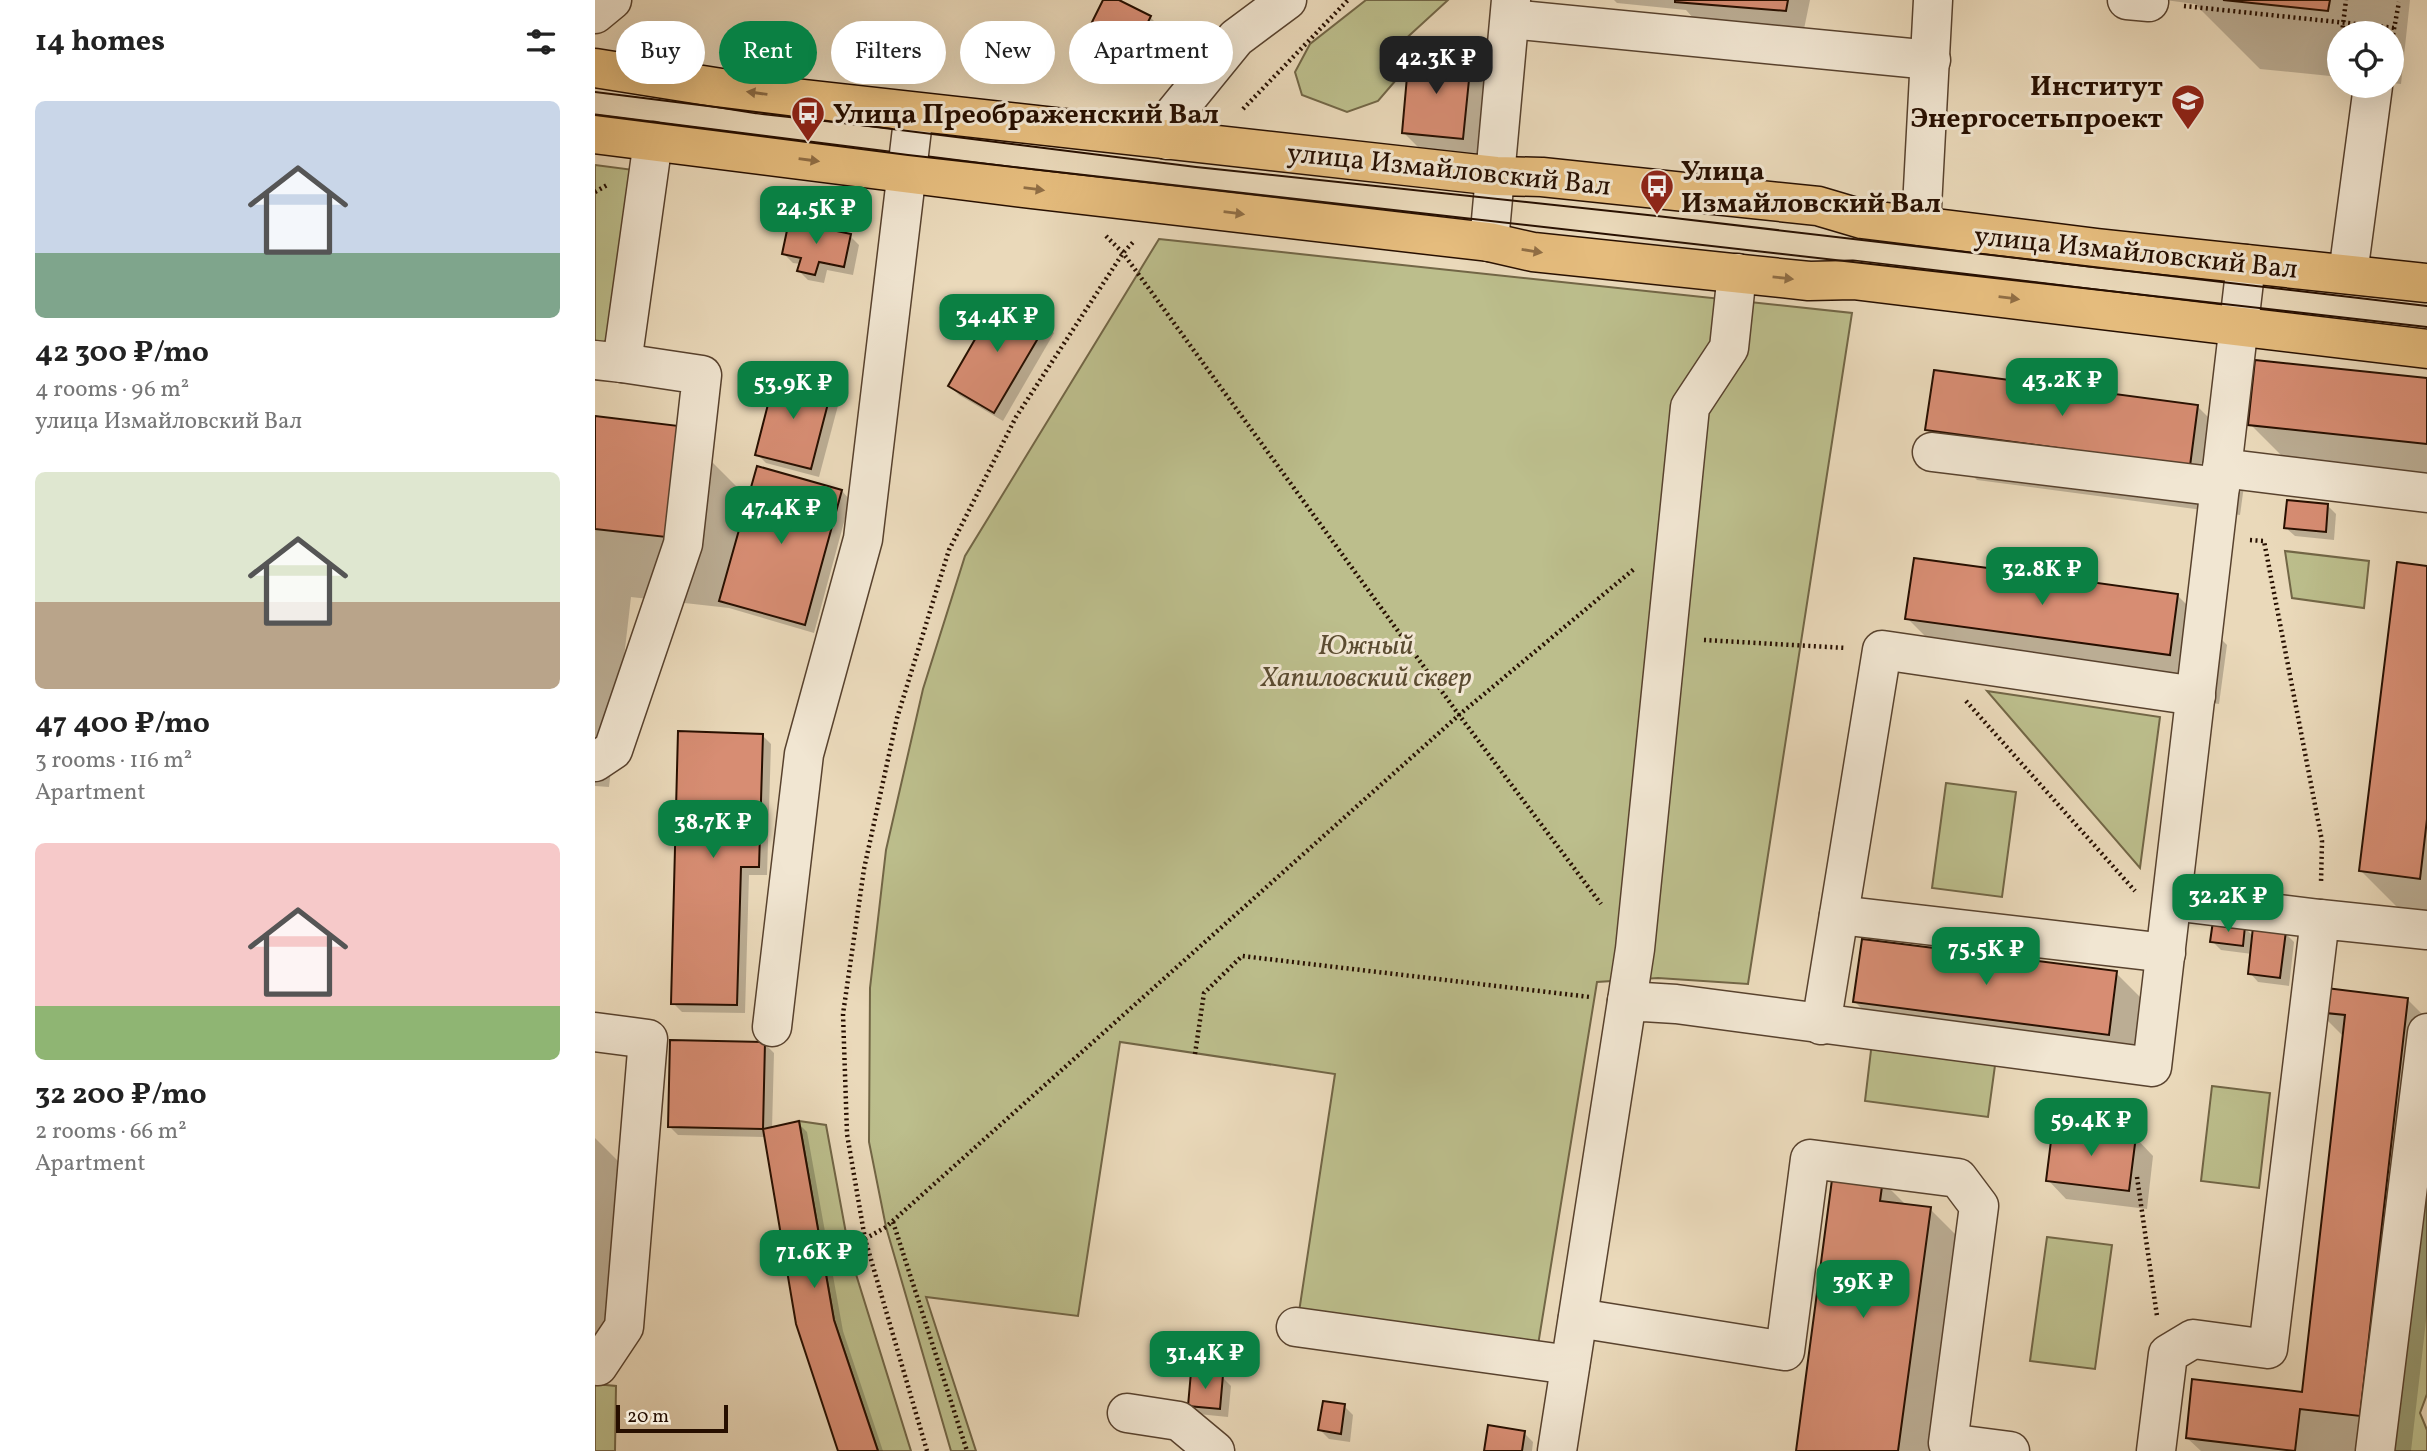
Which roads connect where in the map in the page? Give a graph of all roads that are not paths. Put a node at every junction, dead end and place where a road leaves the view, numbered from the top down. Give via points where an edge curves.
1 (612, 0) edge
2 (1287, 0) edge
3 (1933, 0) edge
4 (1510, 10) edge
5 (595, 14) edge
6 (1931, 60) junction
7 (595, 68) edge
8 (2371, 98) edge
9 (914, 112) junction
10 (595, 134) edge
11 (1167, 140) junction
12 (653, 141) junction
13 (906, 173) junction
14 (1496, 176) junction
15 (1921, 226) junction
16 (1489, 242) junction
17 (2246, 264) junction
18 (1737, 273) junction
19 (2348, 274) junction
20 (2427, 283) edge
21 (2239, 327) junction
22 (2427, 349) edge
23 (608, 362) edge
24 (1931, 452) dead end
25 (2221, 477) junction
26 (2427, 493) edge
27 (2196, 696) junction
28 (595, 762) edge
29 (1839, 915) junction
30 (2320, 919) junction
31 (2169, 928) junction
32 (2427, 930) edge
33 (1627, 1001) junction
34 (1821, 1025) junction
35 (772, 1027) dead end
36 (595, 1032) edge
37 (2427, 1033) edge
38 (1578, 1318) junction
39 (1296, 1326) dead end
40 (595, 1365) edge
41 (1570, 1365) junction
42 (1127, 1413) dead end
43 (1215, 1451) edge
44 (1557, 1451) edge
45 (2010, 1451) edge
46 (2156, 1451) edge
47 (2375, 1451) edge

1 - 5 street
2 - 11 street via 1227,26 1170,119
3 - 6 street
4 - 6 street
4 - 14 street
6 - 15 street
9 -> 7 main road, улица Измайловский Вал
8 - 19 street
9 - 11 main road, улица Измайловский Вал
9 - 13 street
10 - 12 main road
11 - 14 main road, улица Измайловский Вал
12 -> 13 main road
12 - 23 street
13 -> 16 main road
13 - 35 street via 863,539 804,754
14 - 15 main road, улица Измайловский Вал via 1818,206 1862,219
14 - 16 street
15 - 17 main road, улица Измайловский Вал
16 -> 18 main road via 1533,252
17 - 19 main road, улица Измайловский Вал
17 - 21 street
18 -> 21 main road via 1809,281 1853,280
18 - 33 street via 1729,348 1690,407
19 - 20 main road, улица Измайловский Вал
21 - 22 main road
21 - 25 street
23 - 28 street via 702,375 683,544 613,750
24 - 25 street
25 - 26 street
25 - 27 street
27 - 29 street via 1882,650
27 - 31 street
29 - 31 street
29 - 34 street
30 - 31 street
30 - 32 street
30 - 46 street via 2268,1349 2193,1339 2168,1354
31 - 34 street via 2152,1067
33 - 34 street
33 - 38 street
36 - 40 street via 648,1038 624,1327
37 - 47 street
38 - 41 street
38 - 45 street via 1785,1351 1810,1159 1958,1178 1979,1206 1948,1443
39 - 41 street
41 - 44 street
42 - 43 street via 1179,1421

